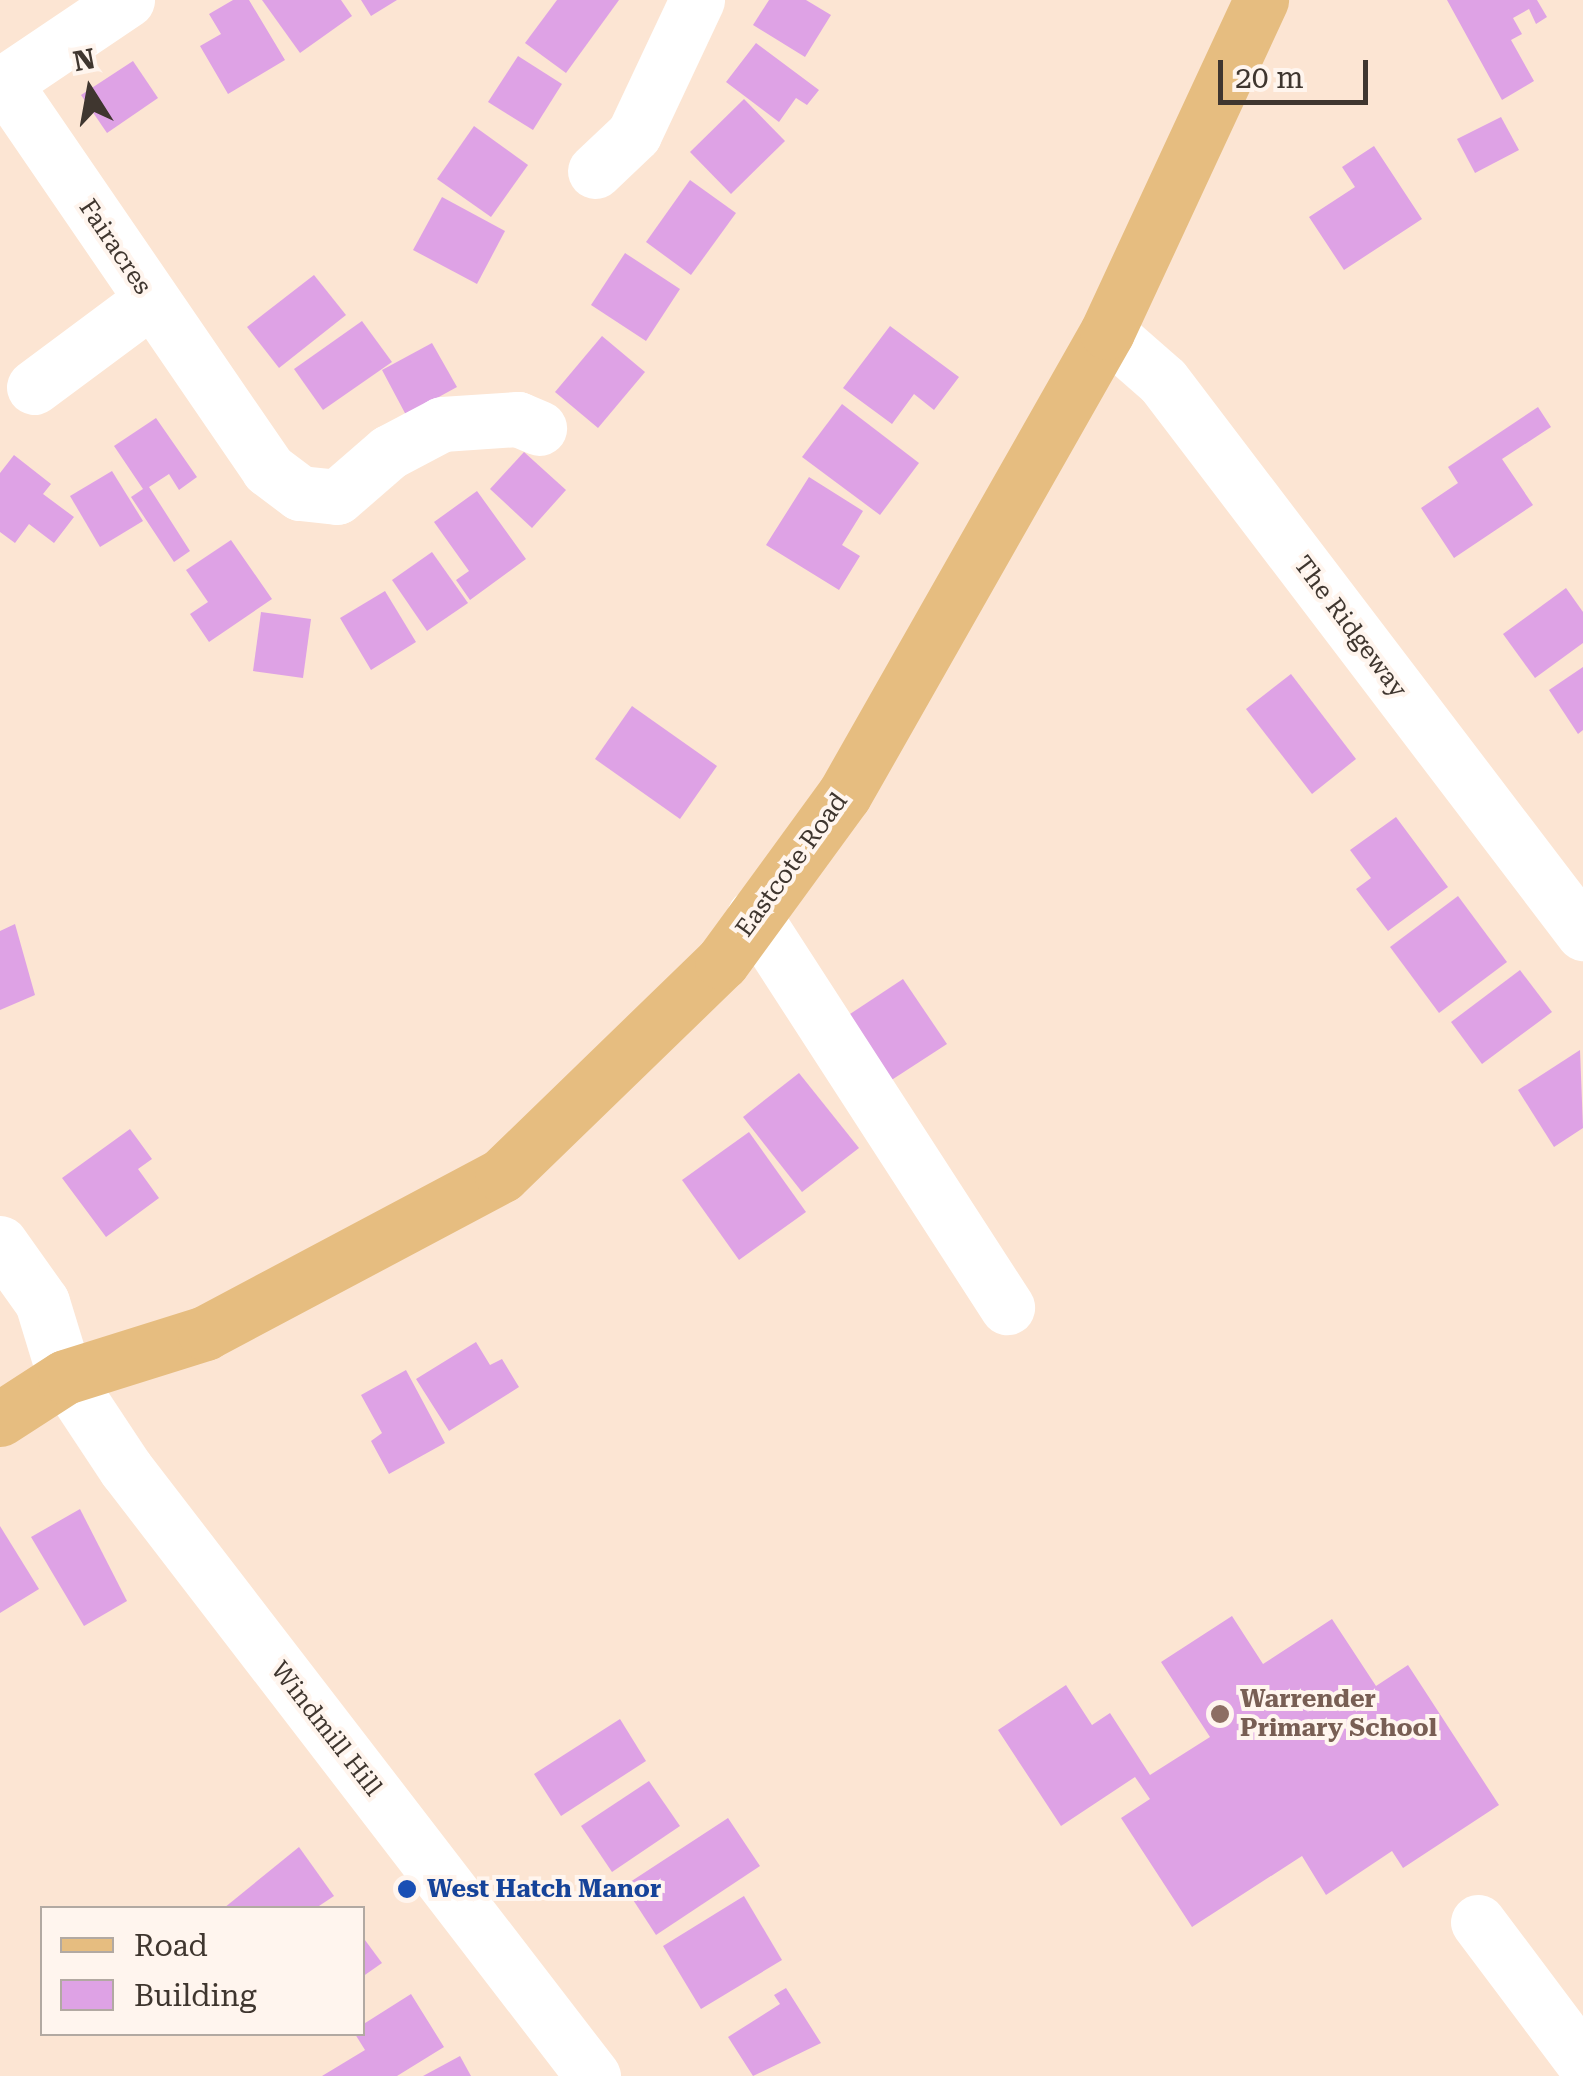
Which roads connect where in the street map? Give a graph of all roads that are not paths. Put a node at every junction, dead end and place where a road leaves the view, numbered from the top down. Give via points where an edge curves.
1 (128, 0) edge
2 (696, 0) edge
3 (1262, 0) edge
4 (2, 82) edge
5 (595, 171) dead end
6 (151, 300) junction
7 (1107, 332) junction
8 (34, 388) dead end
9 (539, 428) dead end
10 (754, 916) junction
11 (1583, 933) edge
12 (0, 1243) edge
13 (1007, 1307) dead end
14 (64, 1377) junction
15 (0, 1418) edge
16 (1478, 1922) dead end
17 (1583, 2062) edge
18 (593, 2076) edge

1 - 4 street, Fairacres
2 - 5 street via 634,134
3 - 7 main road, Eastcote Road
4 - 6 street, Fairacres
6 - 8 street
6 - 9 street, Fairacres via 268,469 300,493 337,497 389,452 442,424 485,418
7 - 10 main road, Eastcote Road via 844,795
7 - 11 street, The Ridgeway via 1163,381
10 - 13 street
10 - 14 main road, Eastcote Road via 637,1052 502,1175 205,1333
12 - 14 street via 42,1302
14 - 15 main road, Eastcote Road
14 - 18 street, Windmill Hill
16 - 17 street

